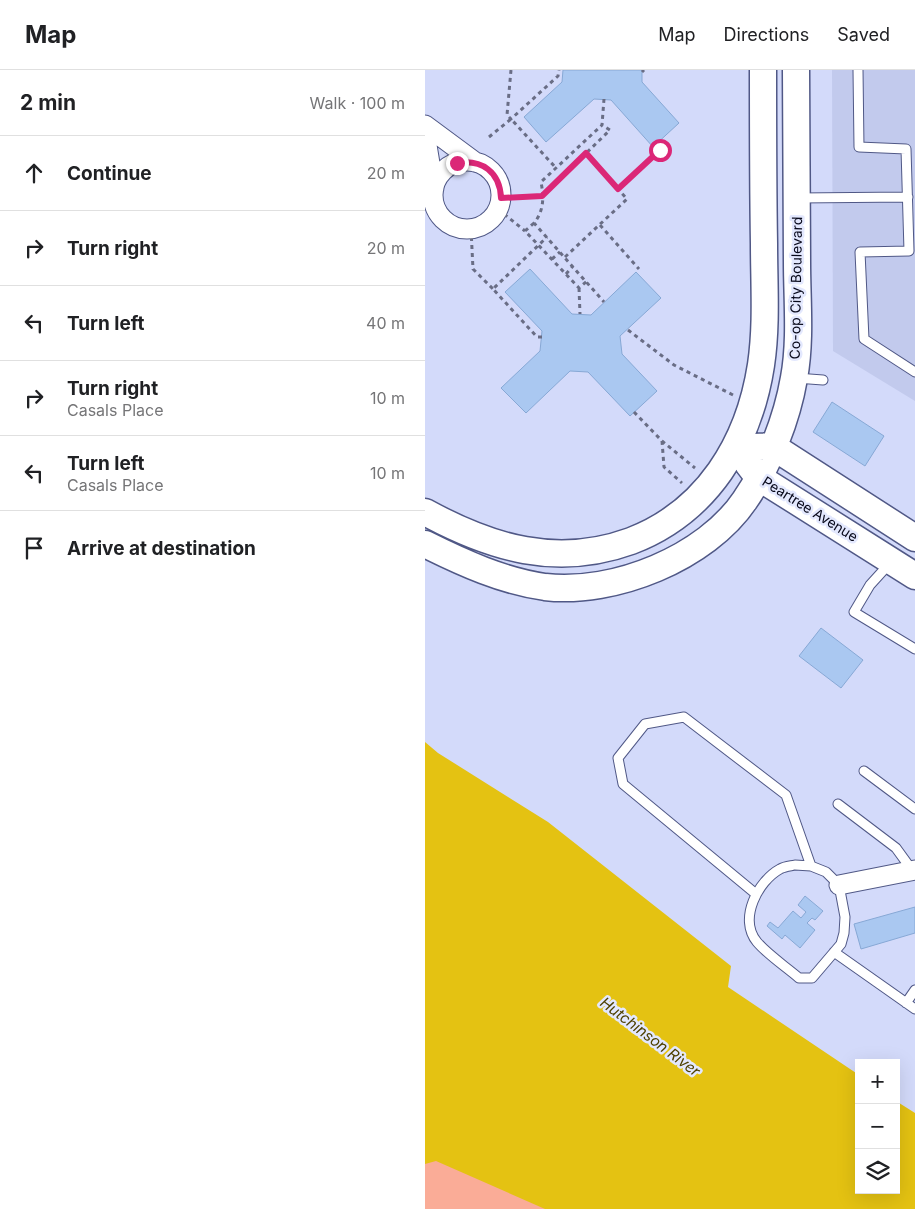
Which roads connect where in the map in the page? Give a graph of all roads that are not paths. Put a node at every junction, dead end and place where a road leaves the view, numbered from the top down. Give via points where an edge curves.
1 (763, 70) edge
2 (796, 70) edge
3 (858, 70) edge
4 (425, 125) edge
5 (425, 133) edge
6 (475, 162) junction
7 (434, 188) junction
8 (908, 197) junction
9 (797, 198) junction
10 (763, 201) junction
11 (915, 372) edge
12 (794, 378) junction
13 (823, 380) dead end
14 (772, 446) junction
15 (736, 447) junction
16 (758, 477) junction
17 (425, 512) edge
18 (915, 538) edge
19 (425, 544) edge
20 (892, 562) junction
21 (915, 576) edge
22 (915, 649) edge
23 (864, 771) dead end
24 (838, 804) dead end
25 (915, 809) edge
26 (811, 866) junction
27 (913, 870) edge
28 (839, 885) junction
29 (756, 894) junction
30 (834, 952) junction
31 (915, 990) edge
32 (906, 1003) junction
33 (915, 1009) edge

1 - 10 main road
2 - 9 main road, Co-op City Boulevard
3 - 8 lane via 859,147 906,149
4 - 6 street
5 - 7 street
6 - 7 street via 457,163 448,168
6 - 7 street via 497,179 499,203 487,222 471,229 449,223 435,205
8 - 9 lane
8 - 11 lane via 909,251 860,252 860,299 864,339
9 - 10 main road
9 - 12 main road, Co-op City Boulevard via 798,330
10 - 15 main road via 761,364 752,405
12 - 13 lane
12 - 14 main road, Co-op City Boulevard
14 - 15 main road
14 - 16 main road, Co-op City Boulevard
14 - 18 main road
15 - 16 main road, Peartree Avenue
15 - 17 main road via 713,484 684,511 646,535 613,547 568,554 518,550 481,540
16 - 19 main road, Co-op City Boulevard via 745,501 719,529 663,565 618,581 582,588 521,583 462,562
16 - 20 main road, Peartree Avenue
20 - 21 main road, Peartree Avenue
20 - 22 lane via 870,586 854,612
23 - 25 lane
24 - 27 lane via 896,848
26 - 28 lane via 826,872
26 - 29 lane via 781,868
26 - 29 lane via 786,795 684,717 645,724 618,758 623,784
27 - 28 street
28 - 30 lane via 845,917 844,933
29 - 30 lane via 750,912 750,930 757,942 799,978 812,978
30 - 32 lane
31 - 32 lane
32 - 33 lane

